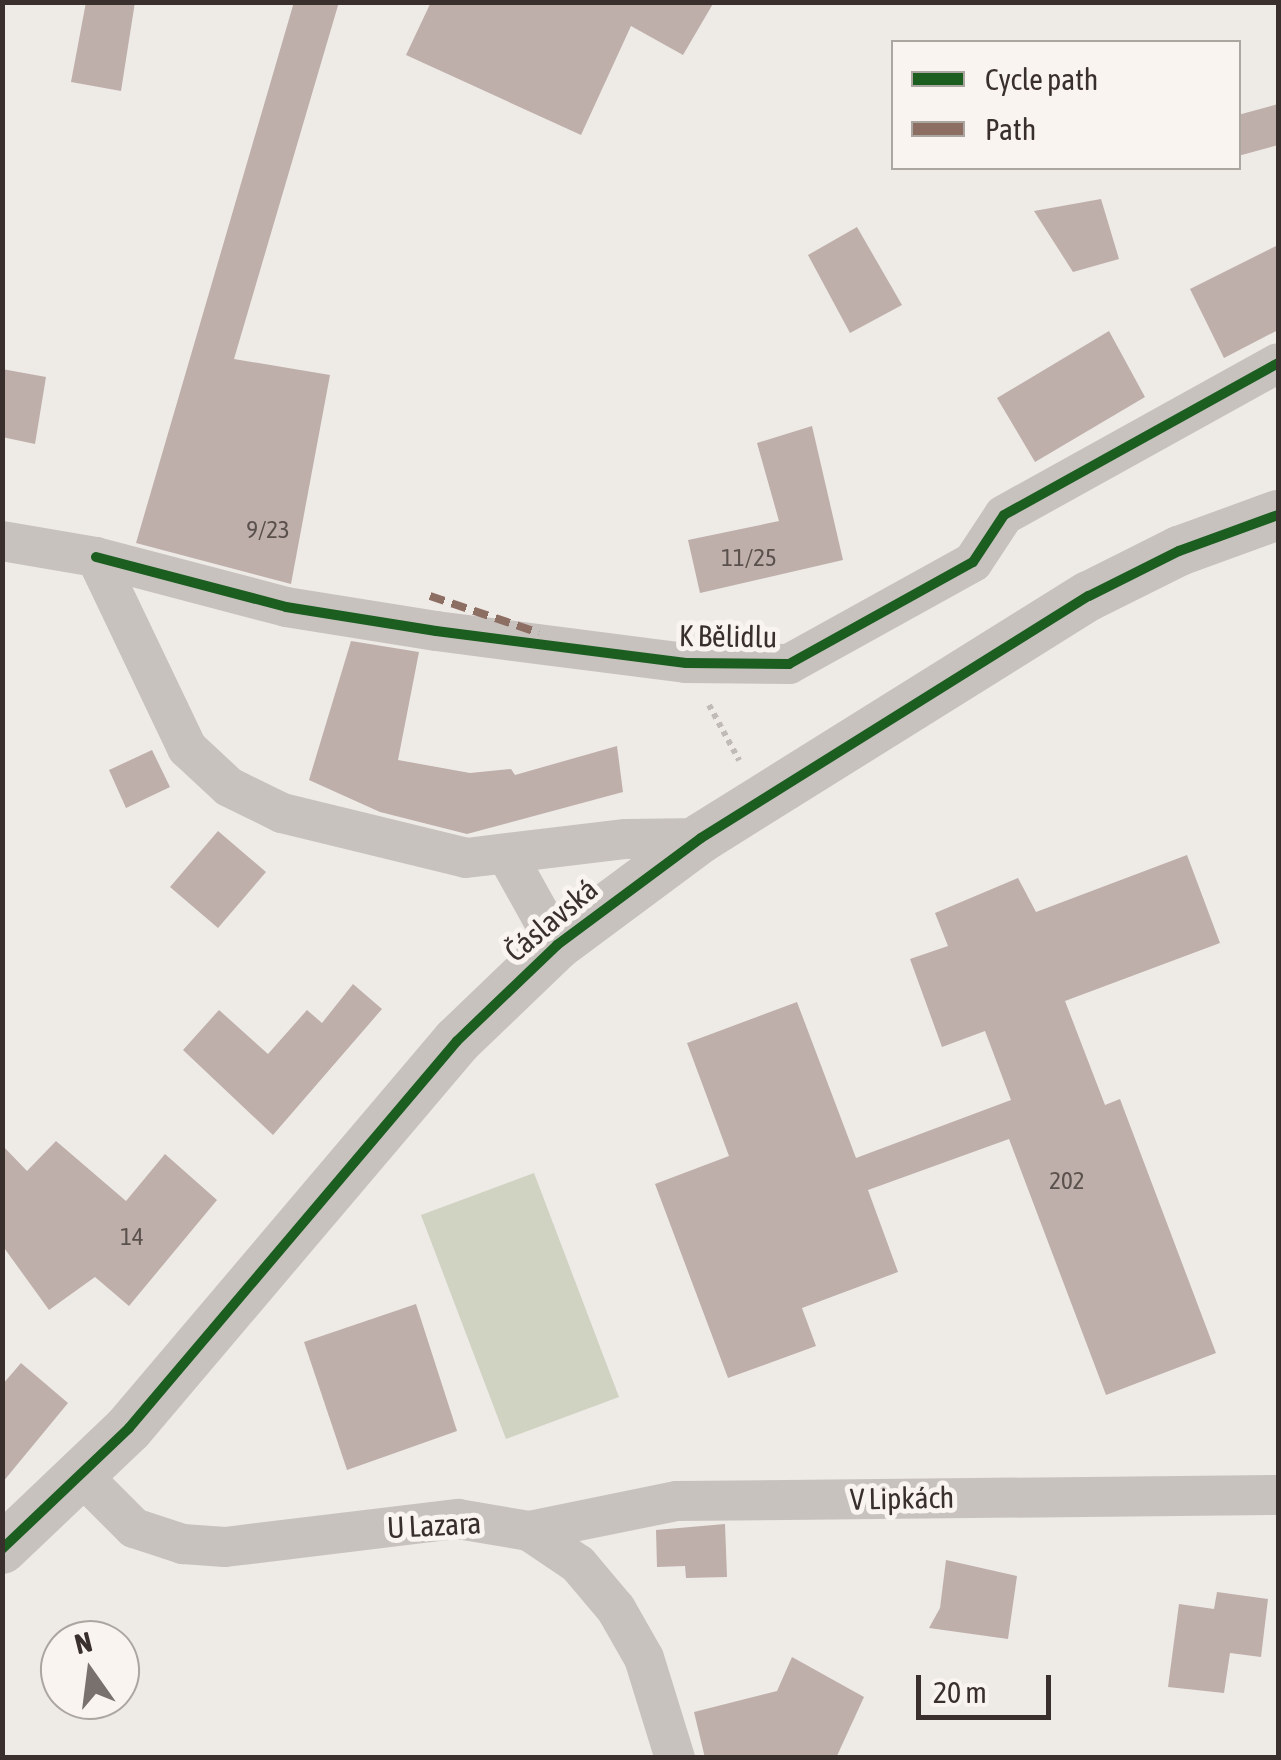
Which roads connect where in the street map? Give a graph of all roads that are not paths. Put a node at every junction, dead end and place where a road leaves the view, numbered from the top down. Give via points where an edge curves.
1 (1278, 364) edge
2 (1278, 515) edge
3 (2, 541) edge
4 (96, 557) junction
5 (701, 838) junction
6 (508, 857) junction
7 (557, 944) junction
8 (84, 1478) junction
9 (1278, 1494) edge
10 (528, 1531) junction
11 (2, 1549) edge
12 (675, 1758) edge

1 - 4 street, K Bělidlu via 1004,515 973,562 789,664 686,664 417,628 286,607
2 - 5 street, Čáslavská via 1180,551 1089,596
3 - 4 street, K Bělidlu
4 - 6 street via 187,748 229,787 282,814 466,858
5 - 6 street via 626,839
5 - 7 street, Čáslavská
6 - 7 street
7 - 8 street, Čáslavská via 457,1041
8 - 10 street, U Lazara via 134,1528 183,1544 225,1547 458,1519
8 - 11 street, Čáslavská
9 - 10 street, V Lipkách via 677,1500
10 - 12 street, U Lazara via 578,1564 624,1622 655,1687

